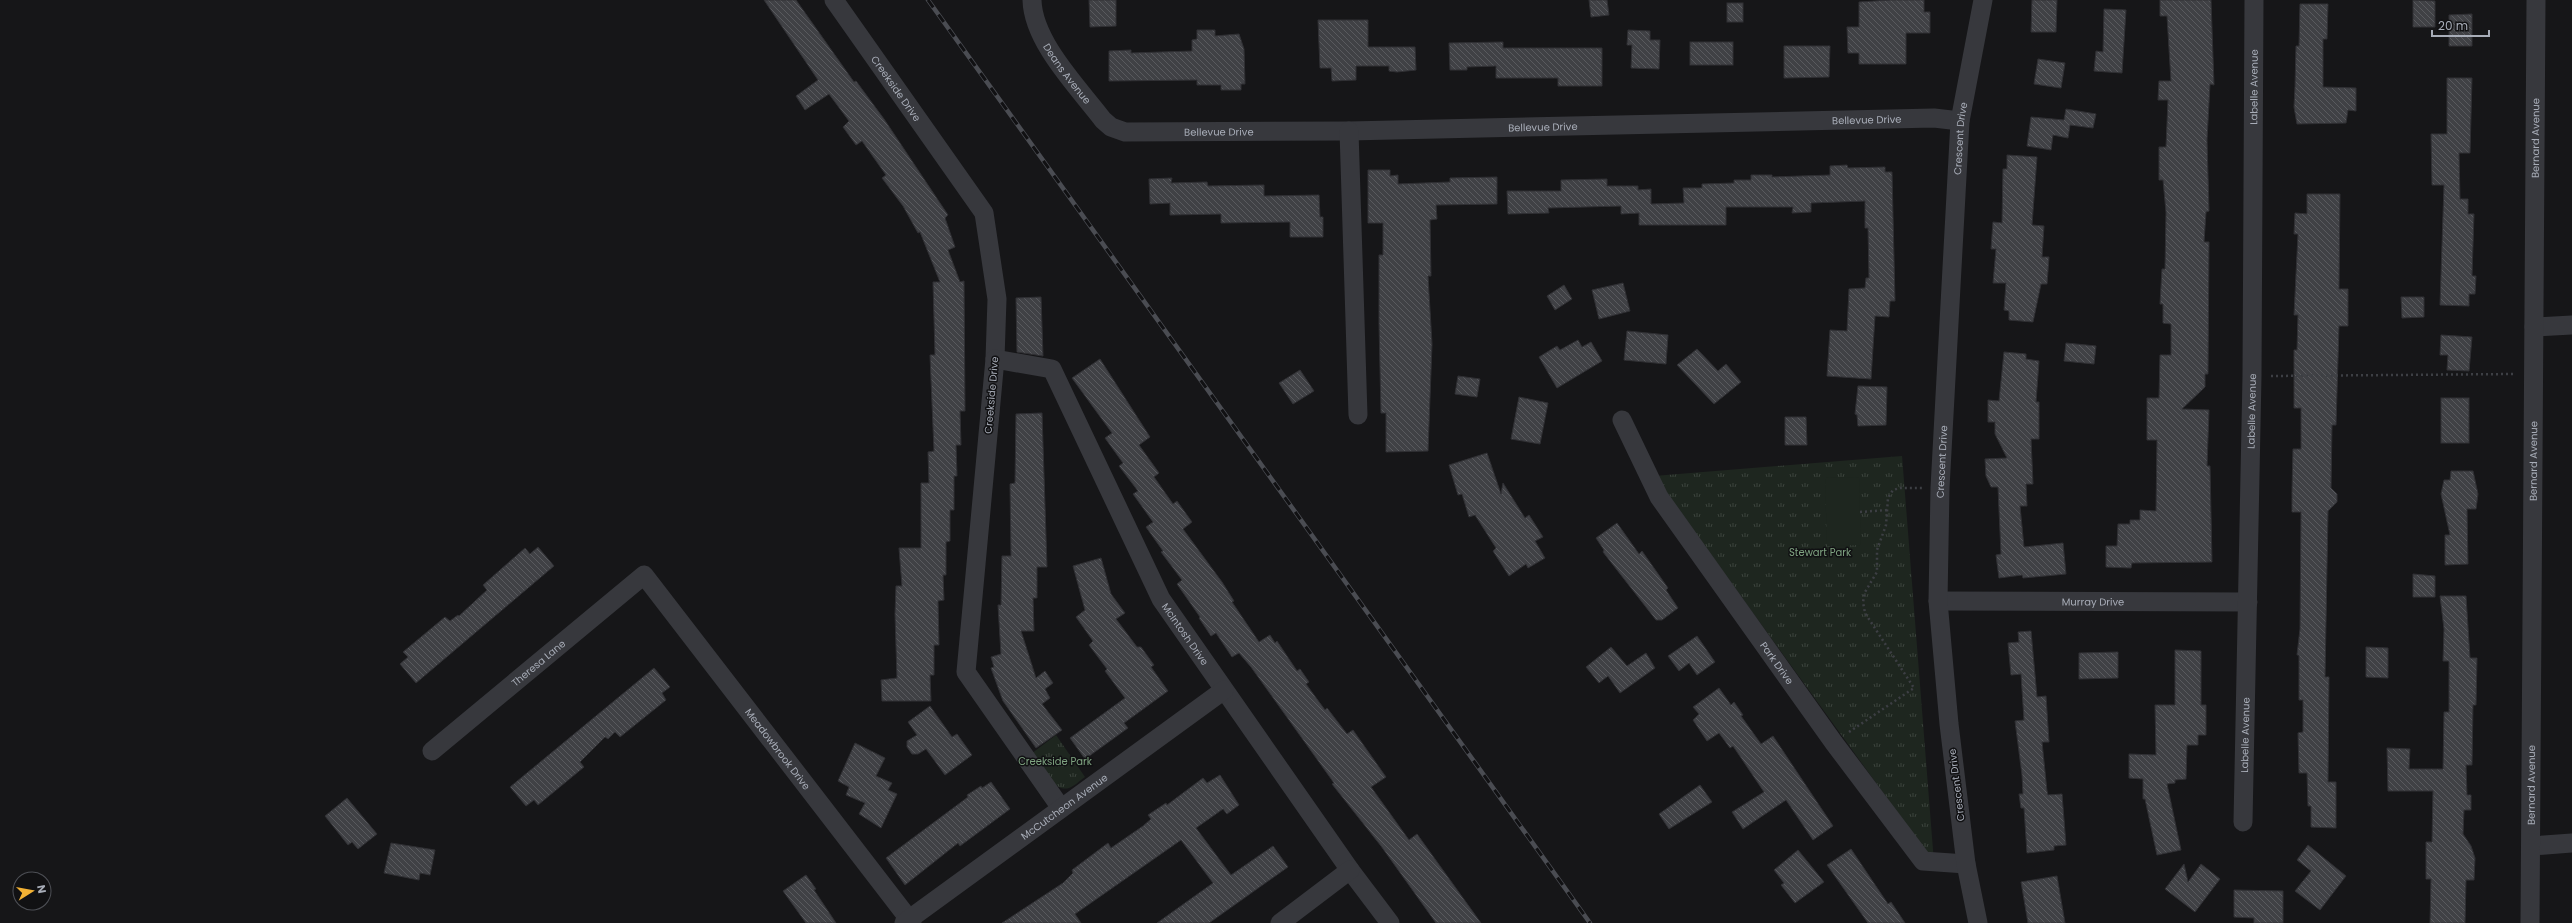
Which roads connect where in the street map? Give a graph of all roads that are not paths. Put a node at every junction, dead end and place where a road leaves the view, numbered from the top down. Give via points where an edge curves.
1 (834, 0) edge
2 (1032, 0) edge
3 (1983, 0) edge
4 (2254, 0) edge
5 (2536, 0) edge
6 (1960, 121) junction
7 (1349, 131) junction
8 (1125, 132) joint
9 (2572, 325) edge
10 (2534, 327) junction
11 (995, 360) junction
12 (1358, 415) dead end
13 (1622, 420) dead end
14 (644, 574) joint
15 (1938, 601) junction
16 (2248, 602) junction
17 (1224, 690) junction
18 (432, 751) dead end
19 (1061, 808) junction
20 (2243, 822) dead end
21 (2572, 843) edge
22 (2532, 846) junction
23 (1966, 864) junction
24 (1350, 870) junction
25 (909, 922) edge
26 (1280, 923) edge
27 (1390, 923) edge
28 (1978, 923) edge
29 (2530, 923) edge

1 - 11 street, Creekside Drive via 984,214 997,299
2 - 8 street, Deans Avenue via 1032,12 1044,42 1103,120 1111,127
3 - 6 street, Crescent Drive
4 - 16 street, Labelle Avenue
5 - 10 street, Bernard Avenue
6 - 7 street, Bellevue Drive via 1926,118
6 - 15 street, Crescent Drive via 1940,488
7 - 8 street, Bellevue Drive
7 - 12 street
9 - 10 street
10 - 22 street, Bernard Avenue
11 - 17 street, McIntosh Drive via 1052,369 1161,599
11 - 19 street, Creekside Drive via 966,672
13 - 23 street, Park Drive via 1659,497 1834,743 1923,861
14 - 18 street, Theresa Lane
14 - 25 street, Meadowbrook Drive
15 - 16 street, Murray Drive
15 - 23 street, Crescent Drive via 1949,724
16 - 20 street, Labelle Avenue
17 - 19 street, McCutcheon Avenue
17 - 24 street, McIntosh Drive
19 - 25 street, McCutcheon Avenue
21 - 22 street
22 - 29 street, Bernard Avenue
23 - 28 street, Crescent Drive
24 - 26 street
24 - 27 street, McIntosh Drive

